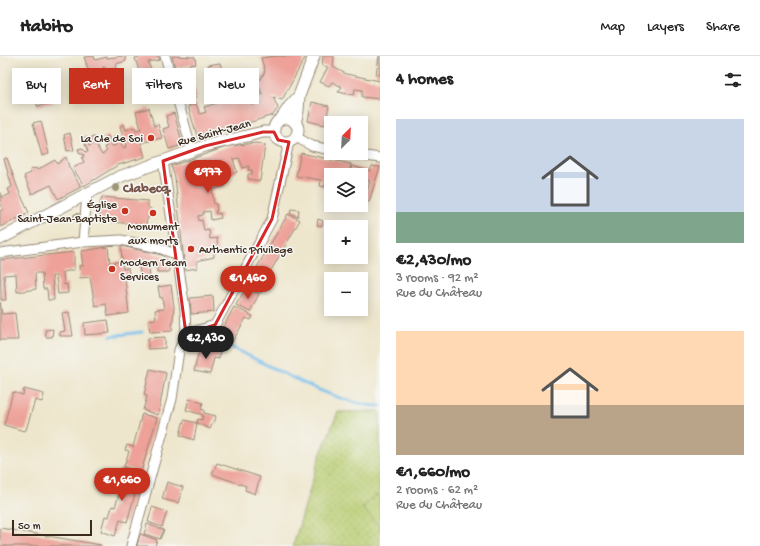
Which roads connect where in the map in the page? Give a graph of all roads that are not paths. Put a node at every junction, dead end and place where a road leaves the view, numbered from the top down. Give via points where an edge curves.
1 (165, 56) edge
2 (314, 56) edge
3 (299, 96) junction
4 (281, 119) junction
5 (295, 123) junction
6 (274, 132) junction
7 (292, 140) junction
8 (324, 149) edge
9 (192, 150) junction
10 (368, 156) edge
11 (380, 158) edge
12 (163, 160) junction
13 (87, 194) junction
14 (0, 239) edge
15 (83, 242) junction
16 (0, 253) edge
17 (175, 254) junction
18 (186, 334) junction
19 (131, 546) edge

1 - 9 street
2 - 3 street
3 - 4 street
3 - 5 street
4 - 5 street via 291,119
4 - 6 street via 275,125
5 - 7 street via 298,128
6 - 7 street via 278,140
6 - 9 street, Rue Saint-Jean via 263,132
7 - 8 street
7 - 18 street via 272,219 215,325
9 - 12 street, Rue Saint-Jean
10 - 11 street
12 - 13 street, Rue Saint-Jean via 119,177
12 - 17 street
13 - 14 street, Rue Saint-Jean
13 - 15 street
15 - 16 street
15 - 17 street via 121,240
17 - 18 street via 185,309
18 - 19 street via 180,350 172,399

